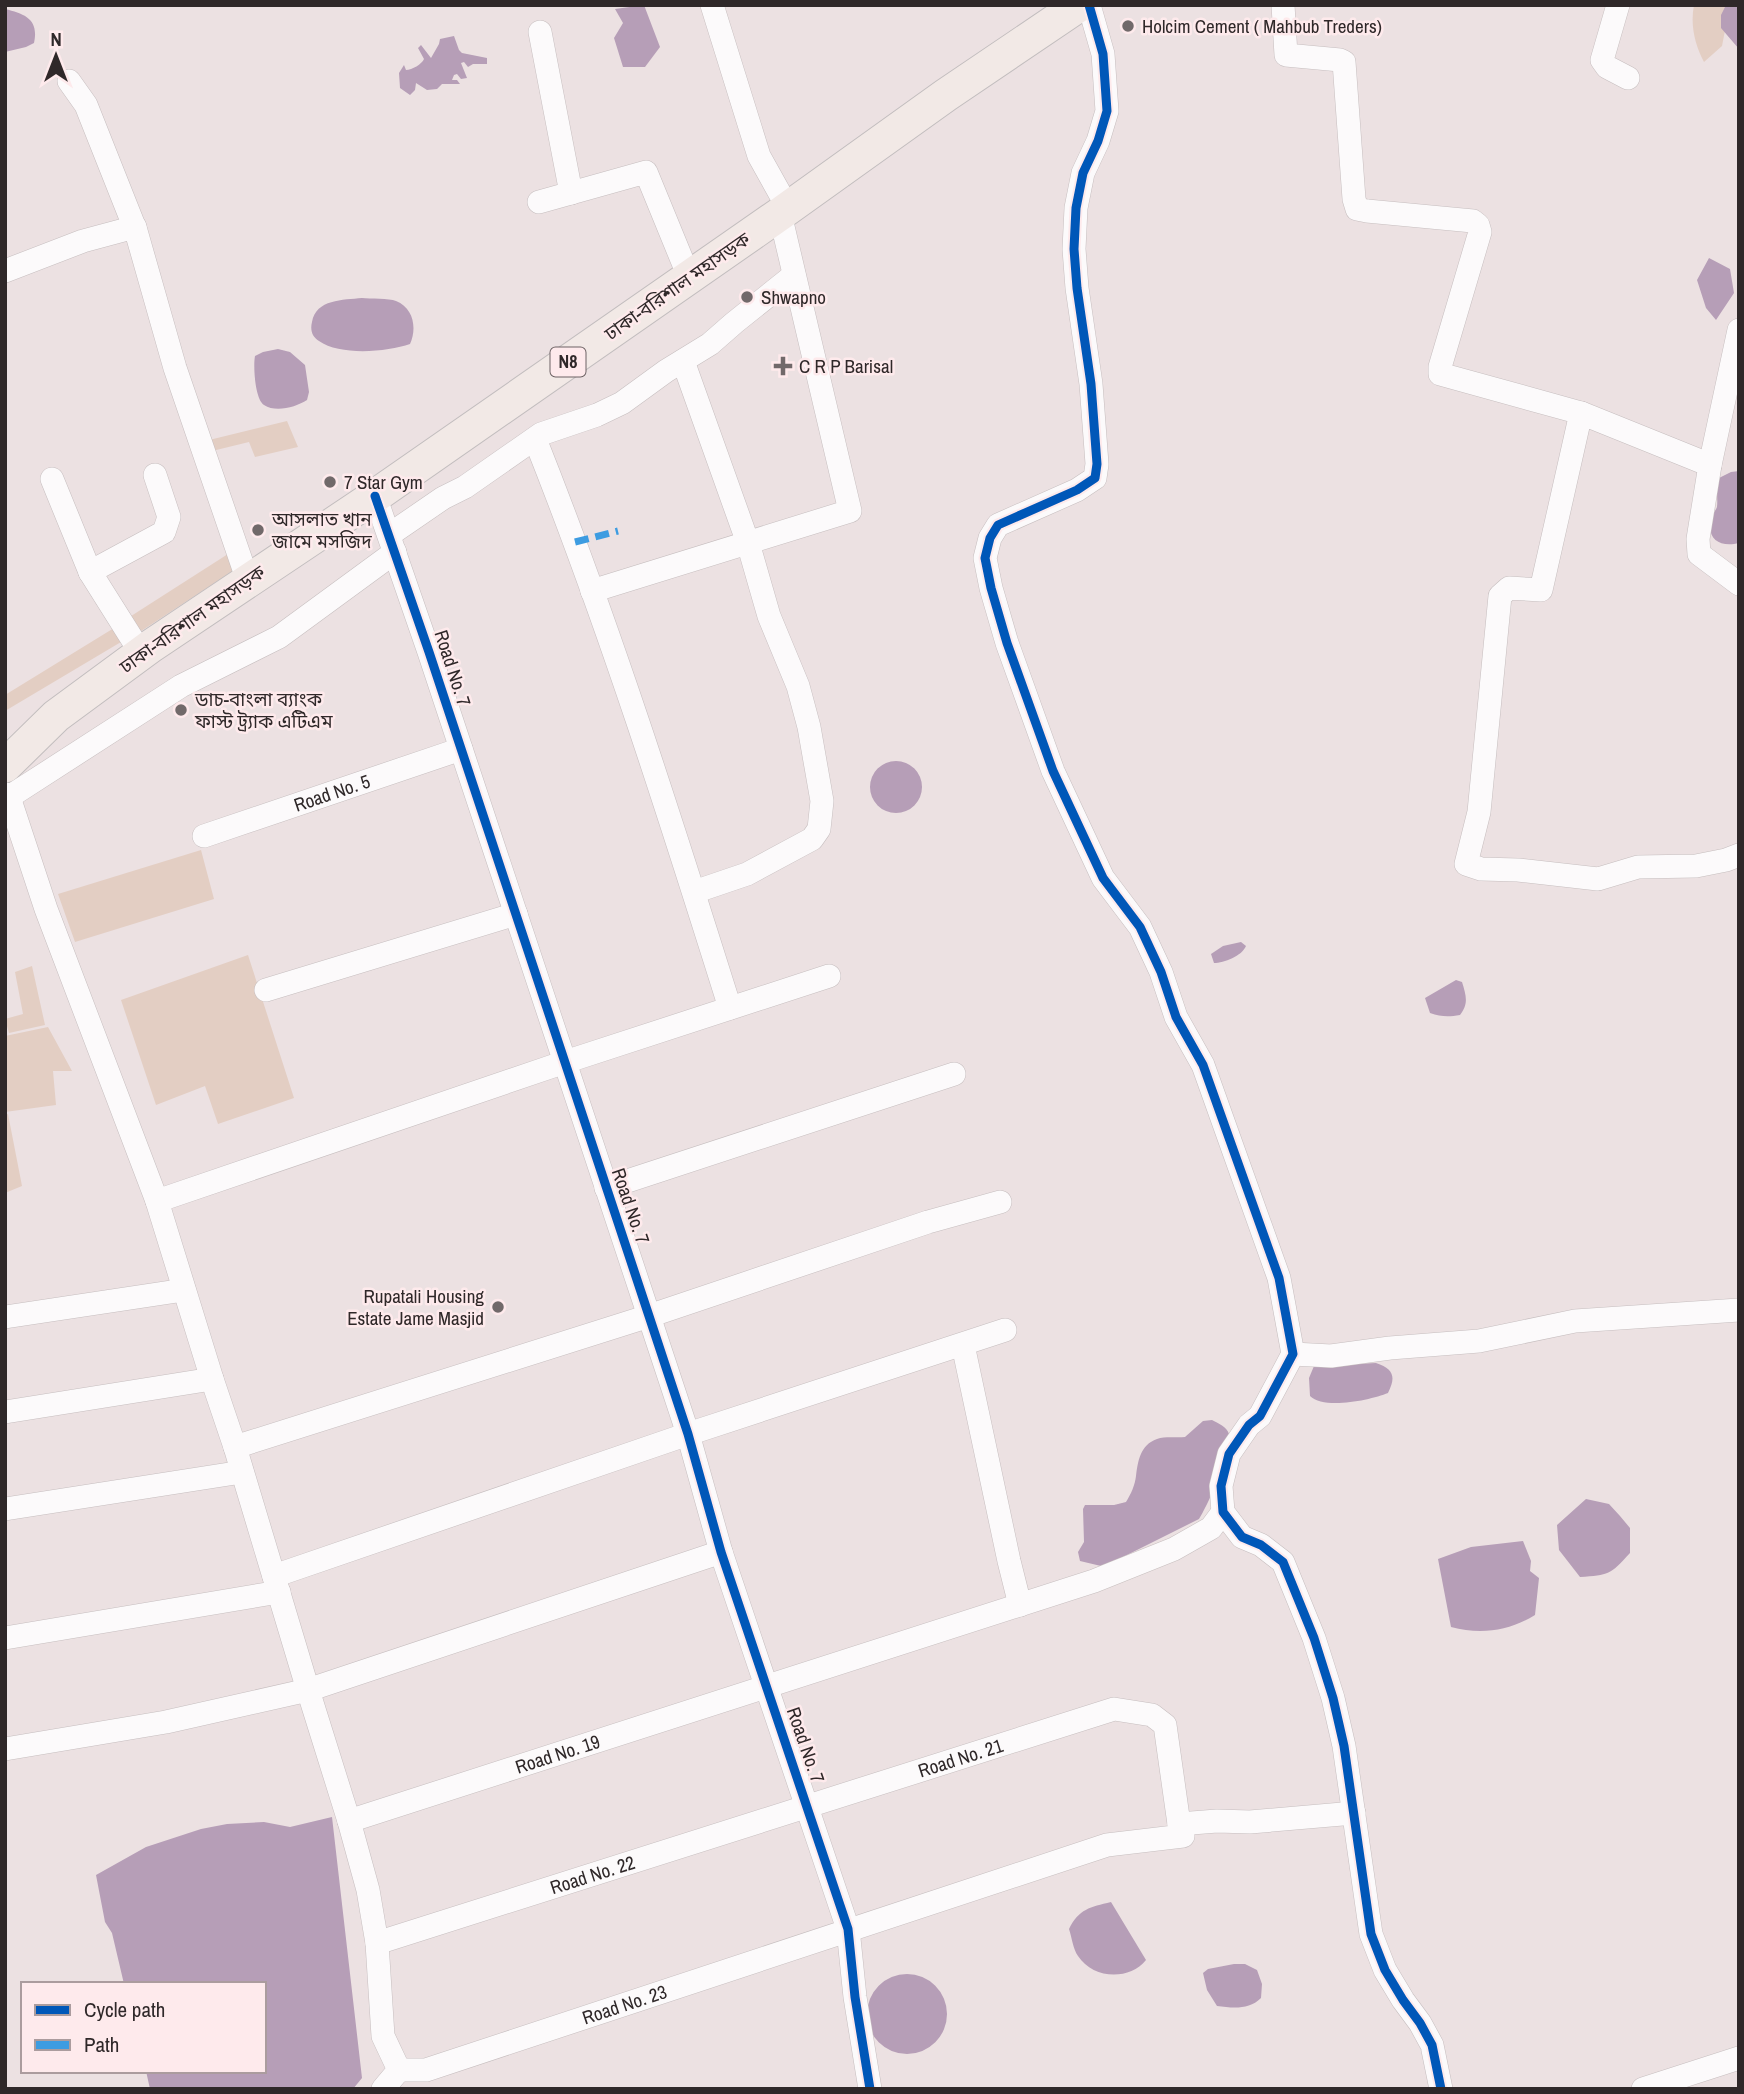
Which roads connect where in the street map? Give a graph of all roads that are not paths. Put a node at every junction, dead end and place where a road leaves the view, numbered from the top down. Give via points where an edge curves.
1 (712, 5) edge
2 (1079, 5) edge
3 (1089, 5) edge
4 (1283, 5) edge
5 (1618, 5) edge
6 (540, 32) dead end
7 (1628, 78) dead end
8 (69, 81) dead end
9 (571, 193) junction
10 (540, 202) dead end
11 (784, 211) junction
12 (135, 227) junction
13 (5, 271) edge
14 (794, 275) junction
15 (689, 277) junction
16 (1739, 330) edge
17 (683, 361) junction
18 (1581, 413) junction
19 (535, 439) junction
20 (1710, 465) junction
21 (155, 475) dead end
22 (52, 479) dead end
23 (375, 496) junction
24 (392, 543) junction
25 (748, 543) junction
26 (90, 572) junction
27 (248, 581) junction
28 (1739, 584) edge
29 (592, 591) junction
30 (141, 653) junction
31 (56, 716) junction
32 (5, 737) edge
33 (461, 749) junction
34 (6, 786) edge
35 (204, 836) dead end
36 (1739, 855) edge
37 (694, 892) junction
38 (516, 914) junction
39 (829, 976) dead end
40 (265, 990) dead end
41 (730, 1008) junction
42 (565, 1062) junction
43 (954, 1074) dead end
44 (606, 1188) junction
45 (156, 1201) junction
46 (1000, 1202) dead end
47 (184, 1290) junction
48 (1739, 1310) edge
49 (649, 1316) junction
50 (5, 1317) edge
51 (1005, 1330) dead end
52 (963, 1345) junction
53 (1293, 1354) junction
54 (212, 1379) junction
55 (5, 1412) edge
56 (688, 1434) junction
57 (235, 1447) junction
58 (242, 1472) junction
59 (5, 1509) edge
60 (1223, 1512) junction
61 (721, 1552) junction
62 (276, 1584) junction
63 (1020, 1605) junction
64 (5, 1638) edge
65 (766, 1686) junction
66 (308, 1690) junction
67 (5, 1749) edge
68 (808, 1806) junction
69 (1354, 1813) junction
70 (349, 1821) junction
71 (1179, 1824) junction
72 (848, 1929) junction
73 (377, 1943) junction
74 (1739, 2058) edge
75 (399, 2070) junction
76 (383, 2089) edge
77 (870, 2089) edge
78 (1441, 2089) edge
79 (1643, 2089) edge

1 - 11 street via 759,156
2 - 11 highway, ঢাকা-বরিশাল মহাসড়ক / N8
3 - 53 street via 1103,54 1107,111 1083,173 1074,249 1091,384 1095,478 998,525 985,558 1007,643 1053,771 1103,878 1140,927 1177,1017 1203,1065 1279,1278
4 - 18 street via 1286,55 1344,62 1357,209 1478,225 1480,232 1440,374
5 - 7 street via 1602,60
6 - 9 street
8 - 12 street via 86,105
9 - 10 street
9 - 15 street via 646,172
11 - 14 street
11 - 15 highway, ঢাকা-বরিশাল মহাসড়ক / N8
12 - 13 street
12 - 27 street via 175,368
14 - 17 street
14 - 25 street via 850,511
15 - 23 highway, ঢাকা-বরিশাল মহাসড়ক / N8
16 - 20 street
17 - 19 street via 622,403
17 - 25 street
18 - 20 street
18 - 36 street via 1541,590 1509,588 1500,596 1479,813 1466,864 1598,879 1638,867 1696,866
19 - 24 street via 443,498
19 - 29 street
20 - 28 street via 1699,554
21 - 26 street via 169,517 164,532
22 - 26 street
23 - 24 street, Road No. 7
23 - 27 highway, ঢাকা-বরিশাল মহাসড়ক / N8
24 - 33 street, Road No. 7
24 - 34 street via 279,637 181,685
25 - 29 street
25 - 37 street via 769,616 799,686 822,801 819,829 812,839 747,874
26 - 30 street
27 - 30 highway, ঢাকা-বরিশাল মহাসড়ক / N8
29 - 37 street
30 - 31 highway, ঢাকা-বরিশাল মহাসড়ক / N8
31 - 32 highway, N8
31 - 34 highway, ঢাকা-বরিশাল মহাসড়ক / N8
33 - 35 street, Road No. 5
33 - 38 street, Road No. 7
34 - 45 street via 46,909
37 - 41 street
38 - 40 street
38 - 42 street, Road No. 7
39 - 41 street
41 - 42 street
42 - 44 street, Road No. 7
42 - 45 street
43 - 44 street
44 - 49 street, Road No. 7
45 - 47 street
46 - 49 street
47 - 50 street
47 - 54 street
48 - 53 street via 1575,1321 1479,1341 1331,1356
49 - 56 street, Road No. 7
49 - 57 street
51 - 52 street
52 - 56 street
52 - 63 street
53 - 60 street via 1259,1416 1229,1454 1221,1486
54 - 55 street
54 - 57 street
56 - 61 street, Road No. 7
56 - 62 street
57 - 58 street
58 - 59 street
58 - 62 street
60 - 63 street, Road No. 19 via 1211,1528 1174,1549
60 - 69 street via 1242,1537 1283,1562 1333,1698
61 - 65 street, Road No. 7
61 - 66 street
62 - 64 street
62 - 66 street
63 - 65 street, Road No. 19
65 - 68 street, Road No. 7
65 - 70 street, Road No. 19
66 - 67 street via 166,1722
66 - 70 street
68 - 71 street, Road No. 21 via 1114,1709 1152,1715 1165,1725
68 - 72 street, Road No. 7
68 - 73 street, Road No. 22
69 - 71 street
69 - 78 street via 1371,1934 1385,1970 1432,2045
70 - 73 street
71 - 72 street, Road No. 23 via 1183,1836 1107,1845
72 - 75 street, Road No. 23 via 426,2070
72 - 77 street, Road No. 7
73 - 75 street via 383,2036
74 - 79 street
75 - 76 street

